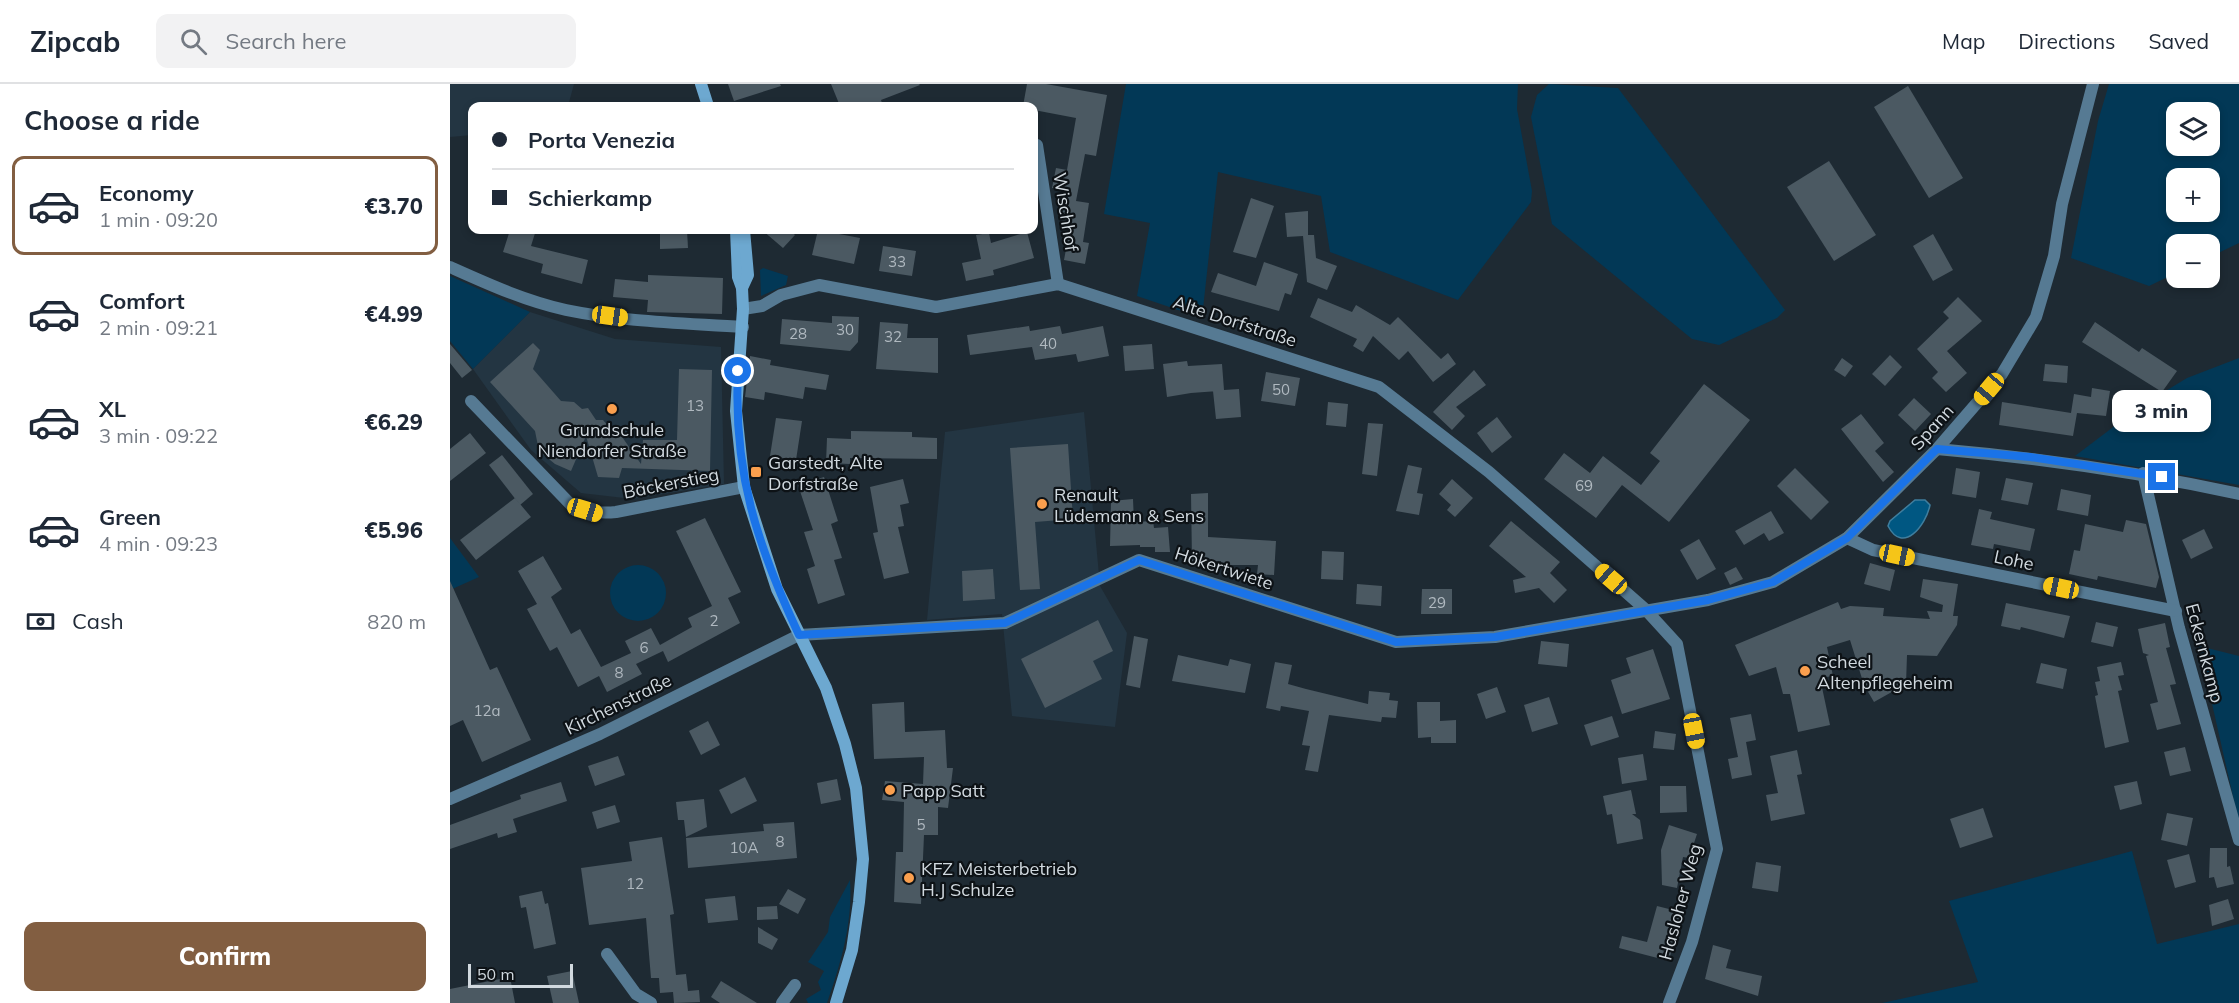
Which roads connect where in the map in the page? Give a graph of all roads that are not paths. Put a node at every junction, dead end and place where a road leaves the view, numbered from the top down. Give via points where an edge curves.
1 (700, 84) edge
2 (2093, 84) edge
3 (707, 102) edge
4 (1038, 152) edge
5 (736, 234) edge
6 (744, 234) edge
7 (450, 267) edge
8 (1058, 284) junction
9 (742, 288) junction
10 (743, 309) junction
11 (743, 327) junction
12 (471, 401) dead end
13 (1937, 449) junction
14 (2143, 473) junction
15 (744, 487) junction
16 (2239, 494) edge
17 (1847, 538) junction
18 (1645, 609) junction
19 (2176, 611) junction
20 (799, 635) junction
21 (450, 799) edge
22 (2239, 840) edge
23 (607, 954) dead end
24 (795, 986) dead end
25 (651, 1003) edge
26 (782, 1003) edge
27 (836, 1003) edge
28 (1669, 1003) edge

1 - 3 main road
2 - 13 street, Spann via 2036,317 2002,374
4 - 8 street, Wischhof
5 - 9 main road
6 - 9 main road via 748,276
7 - 11 street via 510,293 565,310 632,320
8 - 10 street, Alte Dorfstraße via 936,307 819,285
8 - 18 street, Alte Dorfstraße via 1379,387 1489,472
9 - 10 main road
10 - 11 main road
11 - 15 main road via 736,411
12 - 15 street, Bäckerstieg via 572,506 599,514
13 - 14 street
13 - 17 street, Spann
14 - 16 street
14 - 19 street, Eckernkamp
15 - 20 main road via 777,589
17 - 18 street, Spann via 1773,582 1708,600
17 - 19 street, Lohe via 1873,550
18 - 20 street, Hökertwiete via 1495,637 1396,642 1139,560 1005,623
18 - 28 street, Hasloher Weg via 1677,644 1717,849 1692,942
19 - 22 street, Eckernkamp
20 - 21 street, Kirchenstraße via 600,734
20 - 27 main road via 826,688 845,744 862,837 852,950
23 - 25 street via 636,994
24 - 26 street

